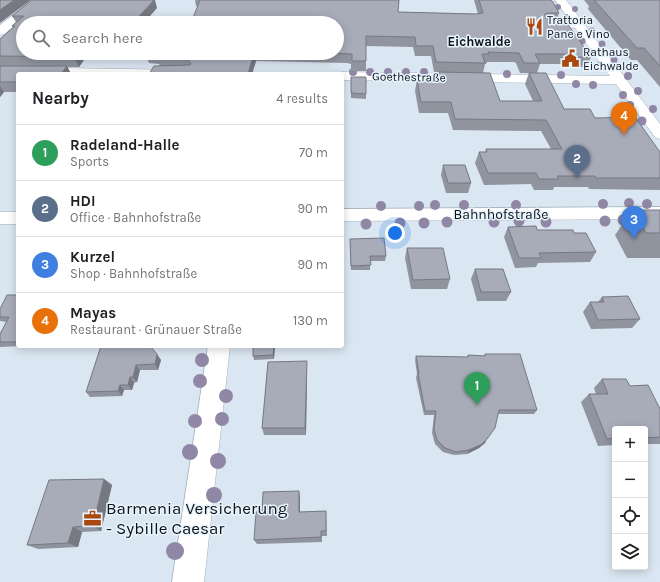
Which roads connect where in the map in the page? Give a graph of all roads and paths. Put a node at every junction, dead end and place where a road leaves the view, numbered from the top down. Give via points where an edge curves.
1 (40, 0) edge
2 (557, 1) edge
3 (19, 16) edge
4 (16, 19) edge
5 (546, 25) edge
6 (579, 26) junction
7 (0, 31) edge
8 (0, 71) edge
9 (62, 72) edge
10 (344, 76) edge
11 (620, 80) junction
12 (660, 134) edge
13 (660, 213) edge
14 (344, 215) edge
15 (0, 218) edge
16 (16, 218) edge
17 (219, 348) edge
18 (188, 582) edge

1 - 3 street
2 - 6 street
4 - 7 street
5 - 6 lane
6 - 11 street
8 - 9 street
10 - 11 street, Goethestraße
11 - 12 street
13 - 14 street, Bahnhofstraße
15 - 16 street
17 - 18 street

